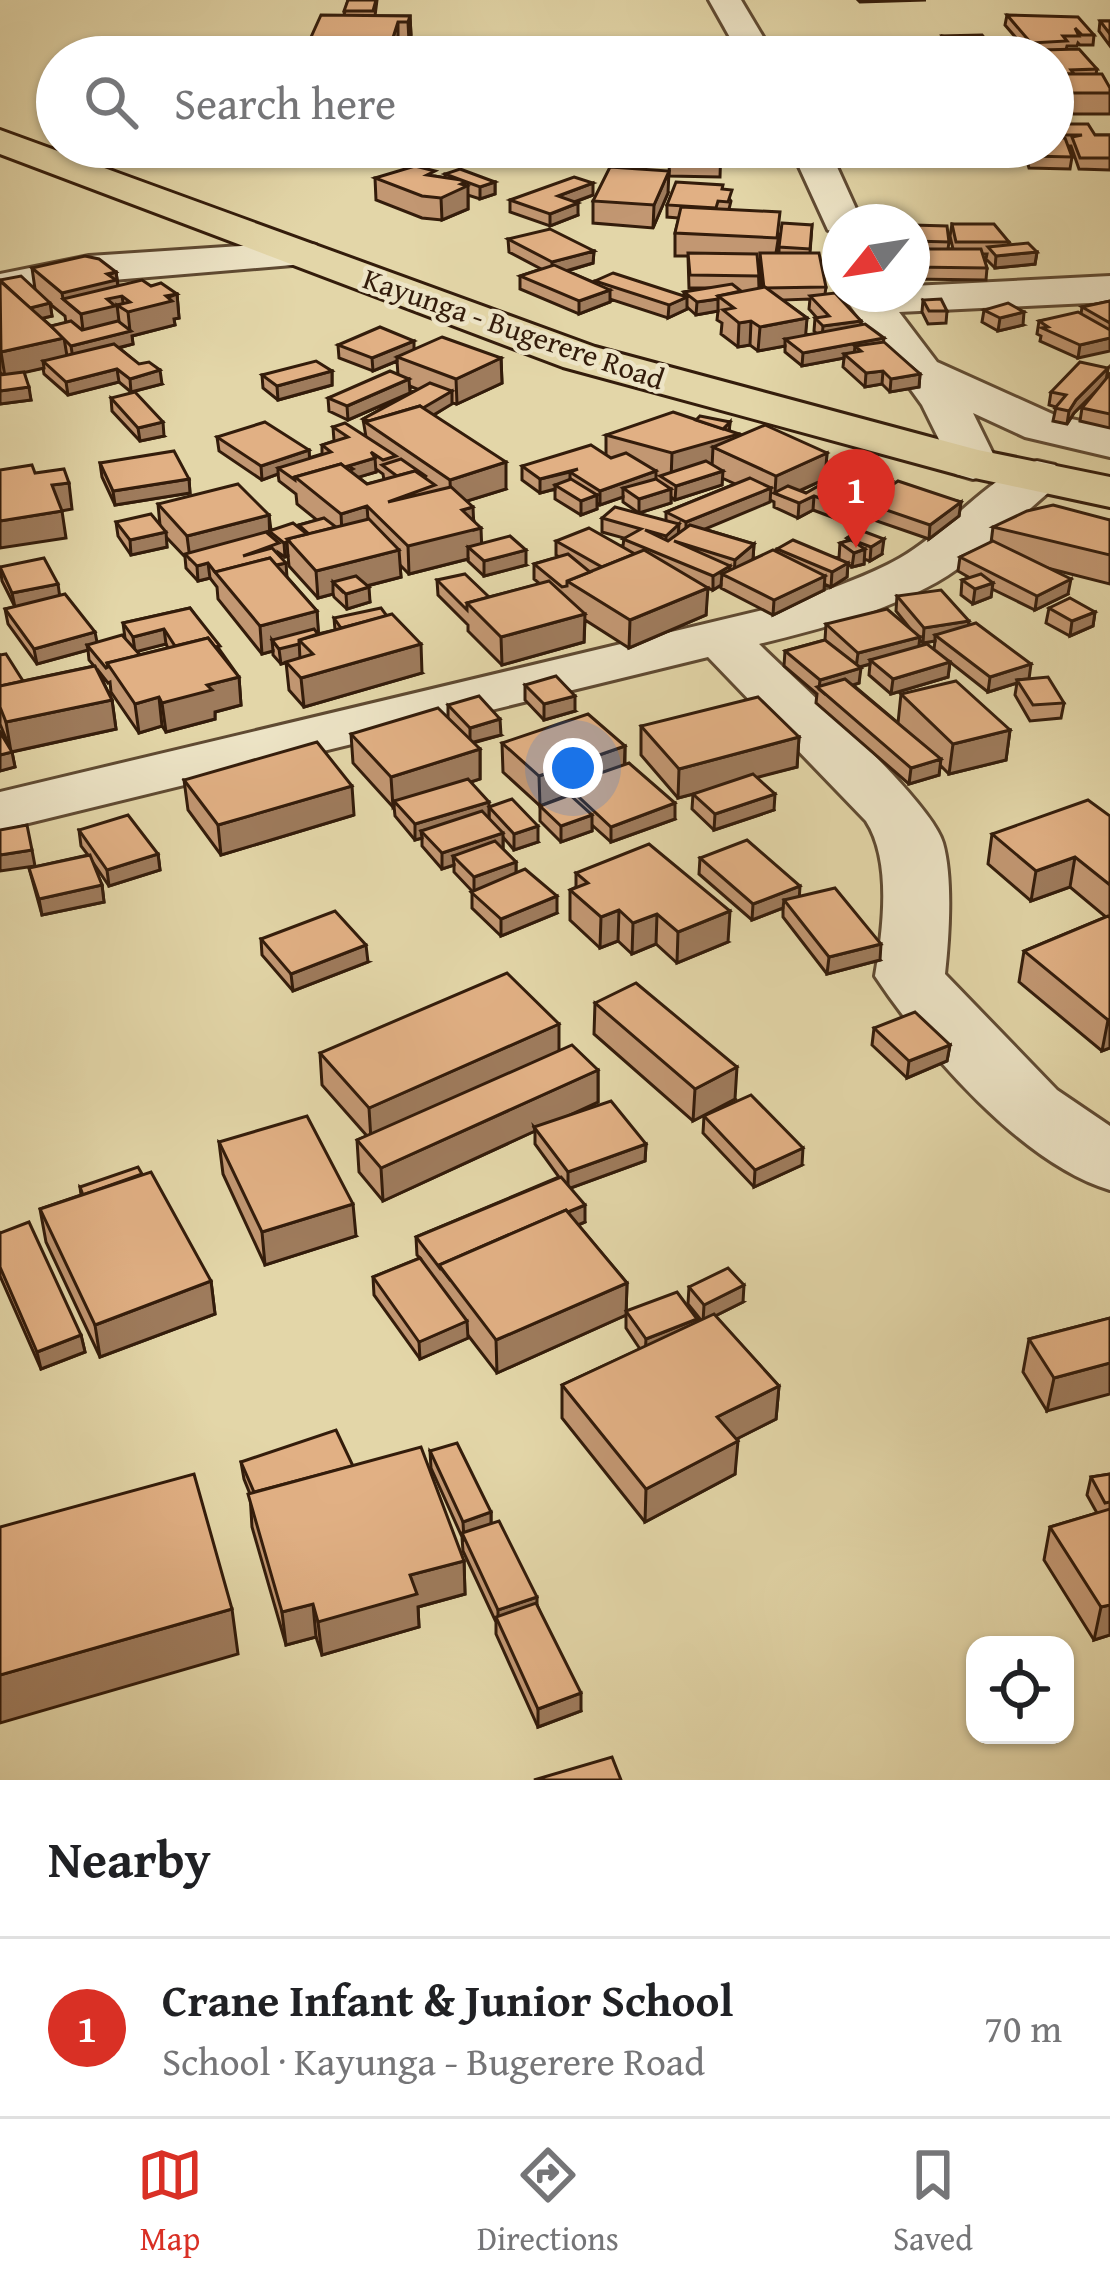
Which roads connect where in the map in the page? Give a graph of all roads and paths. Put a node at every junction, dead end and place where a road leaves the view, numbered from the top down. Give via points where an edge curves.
1 (725, 0) edge
2 (746, 36) edge
3 (0, 141) edge
4 (36, 155) edge
5 (72, 168) edge
6 (818, 168) edge
7 (834, 204) edge
8 (301, 254) junction
9 (0, 287) edge
10 (1110, 289) edge
11 (930, 295) edge
12 (876, 312) edge
13 (923, 372) junction
14 (1110, 442) edge
15 (973, 464) junction
16 (1037, 476) junction
17 (1110, 492) edge
18 (722, 638) junction
19 (0, 811) edge
20 (1110, 1163) edge

1 - 2 street
3 - 4 main road, Kayunga - Bugerere Road
5 - 8 main road, Kayunga - Bugerere Road
6 - 7 street
8 - 9 street via 89,269
8 - 15 main road, Kayunga - Bugerere Road via 579,357
10 - 11 street
12 - 13 street
13 - 14 street via 1042,427
13 - 15 street
15 - 16 main road, Kayunga - Bugerere Road
16 - 17 main road, Kayunga - Bugerere Road
16 - 18 street via 917,571 814,614
18 - 19 street
18 - 20 street via 891,810 911,841 910,976 935,1010 1031,1108

